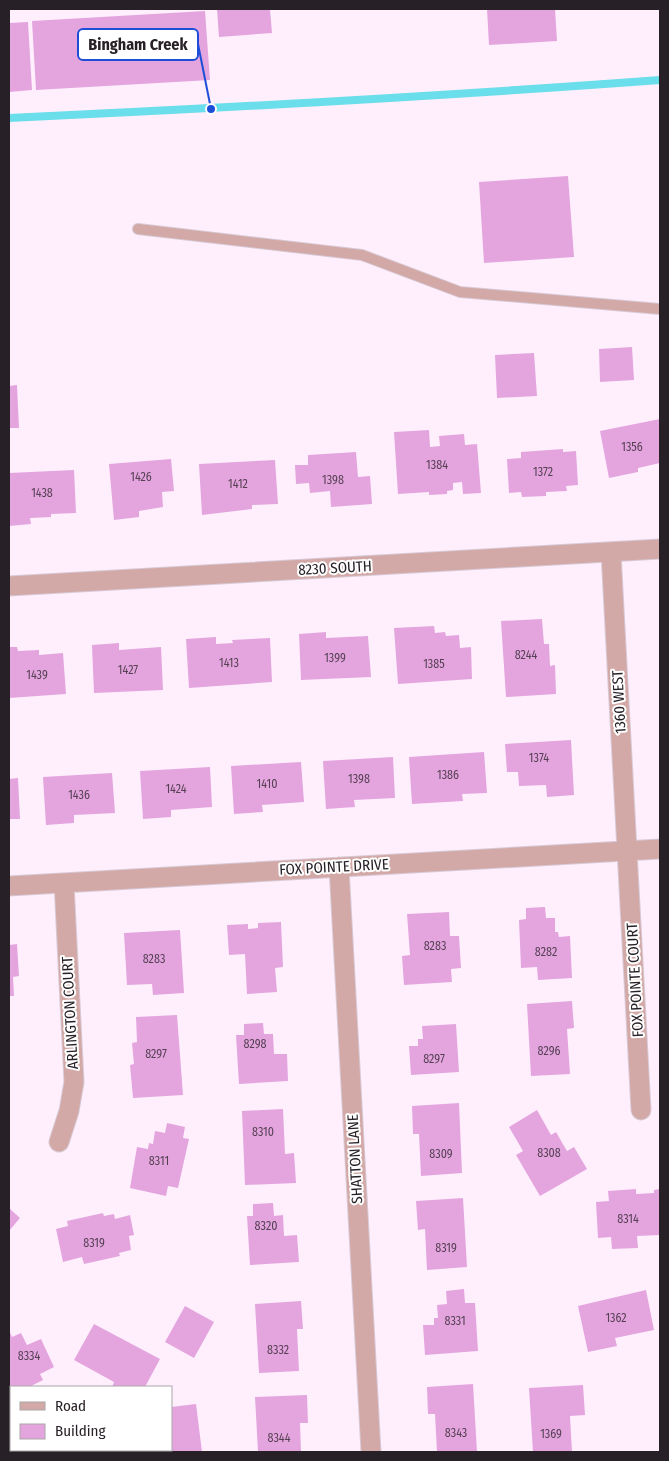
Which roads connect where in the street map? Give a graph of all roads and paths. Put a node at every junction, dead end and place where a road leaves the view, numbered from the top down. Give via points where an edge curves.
1 (138, 229) dead end
2 (660, 309) edge
3 (660, 549) edge
4 (611, 553) junction
5 (9, 586) edge
6 (660, 849) edge
7 (628, 851) junction
8 (338, 867) junction
9 (64, 883) junction
10 (9, 886) edge
11 (641, 1110) dead end
12 (59, 1142) dead end
13 (371, 1452) edge

1 - 2 lane via 362,255 460,292
3 - 4 street, 8230 SOUTH
4 - 5 street, 8230 SOUTH
4 - 7 street, 1360 WEST
6 - 7 street, FOX POINTE DRIVE
7 - 8 street, FOX POINTE DRIVE
7 - 11 street, FOX POINTE COURT
8 - 9 street, FOX POINTE DRIVE
8 - 13 street, SHATTON LANE
9 - 10 street, FOX POINTE DRIVE
9 - 12 street, ARLINGTON COURT via 74,1082

